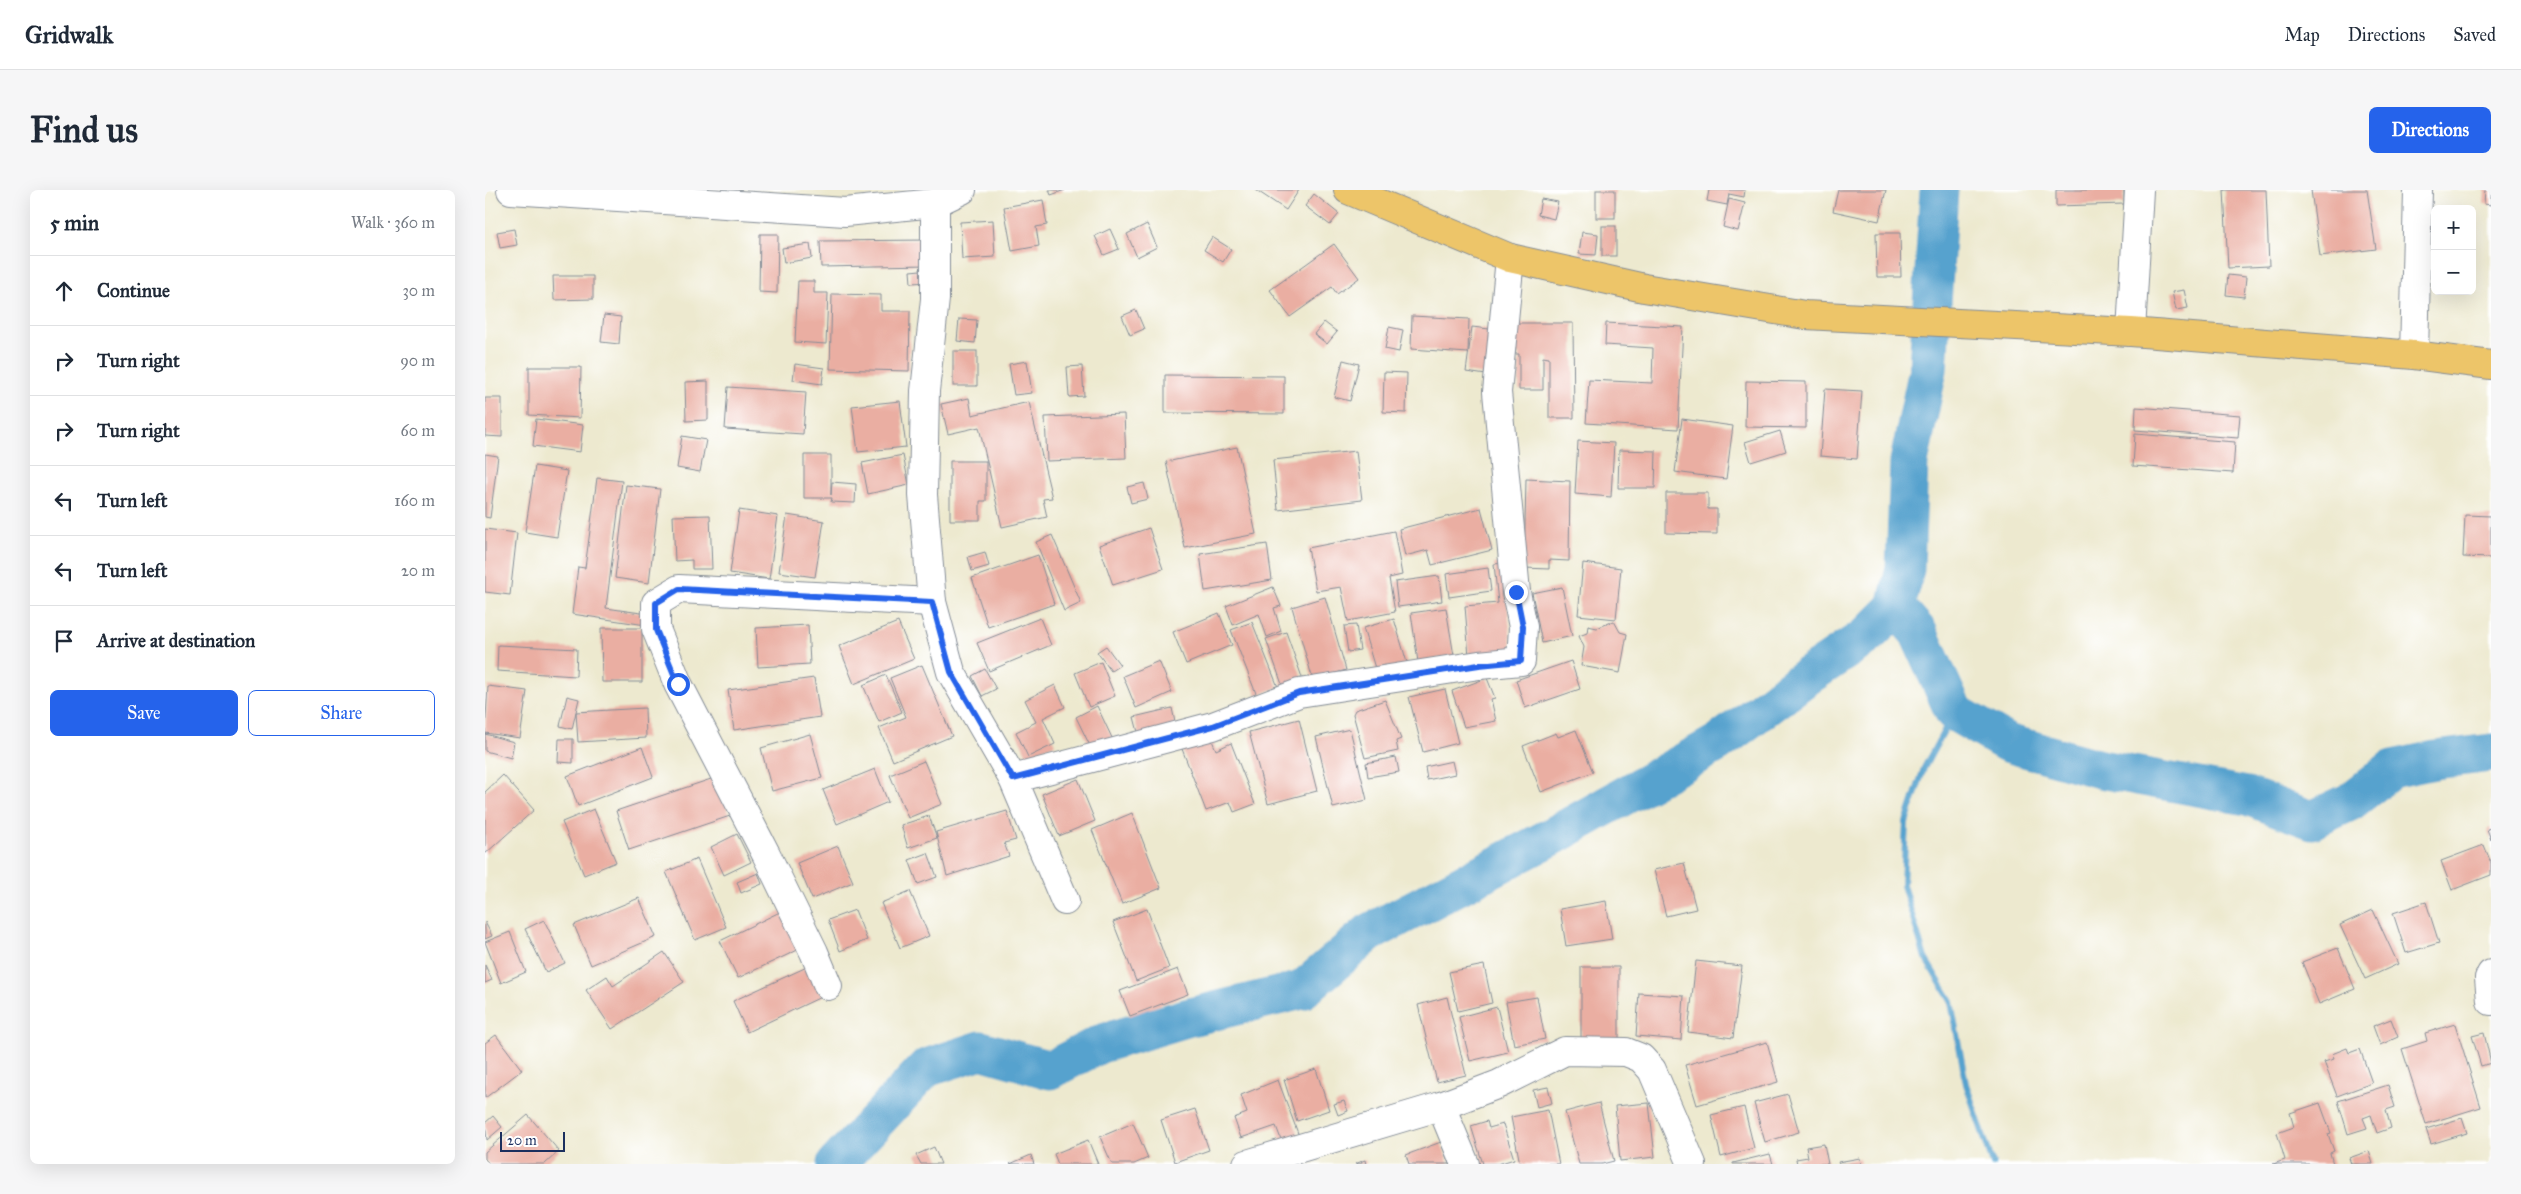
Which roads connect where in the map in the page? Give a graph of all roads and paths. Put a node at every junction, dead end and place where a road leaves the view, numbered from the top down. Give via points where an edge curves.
1 (511, 190) edge
2 (962, 190) edge
3 (1348, 190) edge
4 (2139, 190) edge
5 (2418, 190) edge
6 (935, 202) junction
7 (1510, 258) junction
8 (2131, 332) junction
9 (2414, 356) junction
10 (2491, 365) edge
11 (932, 602) junction
12 (1013, 779) junction
13 (1065, 901) dead end
14 (2491, 974) edge
15 (828, 986) dead end
16 (2491, 1001) edge
17 (1441, 1106) junction
18 (1247, 1164) edge
19 (1465, 1164) edge
20 (1692, 1164) edge

1 - 6 street via 845,212
2 - 6 street
3 - 7 main road
4 - 8 street
5 - 9 street
6 - 11 street via 935,299 925,391 923,495
7 - 8 main road via 1644,288 1805,315
7 - 12 street via 1497,392 1516,592 1523,627 1521,661 1299,693 1213,726
8 - 9 main road
9 - 10 main road
11 - 12 street via 951,672
11 - 15 street via 679,589 656,603 656,630 678,684 766,854
12 - 13 street
14 - 16 street
17 - 18 street
17 - 19 street
17 - 20 street via 1499,1084 1565,1051 1626,1052 1641,1058 1652,1070

